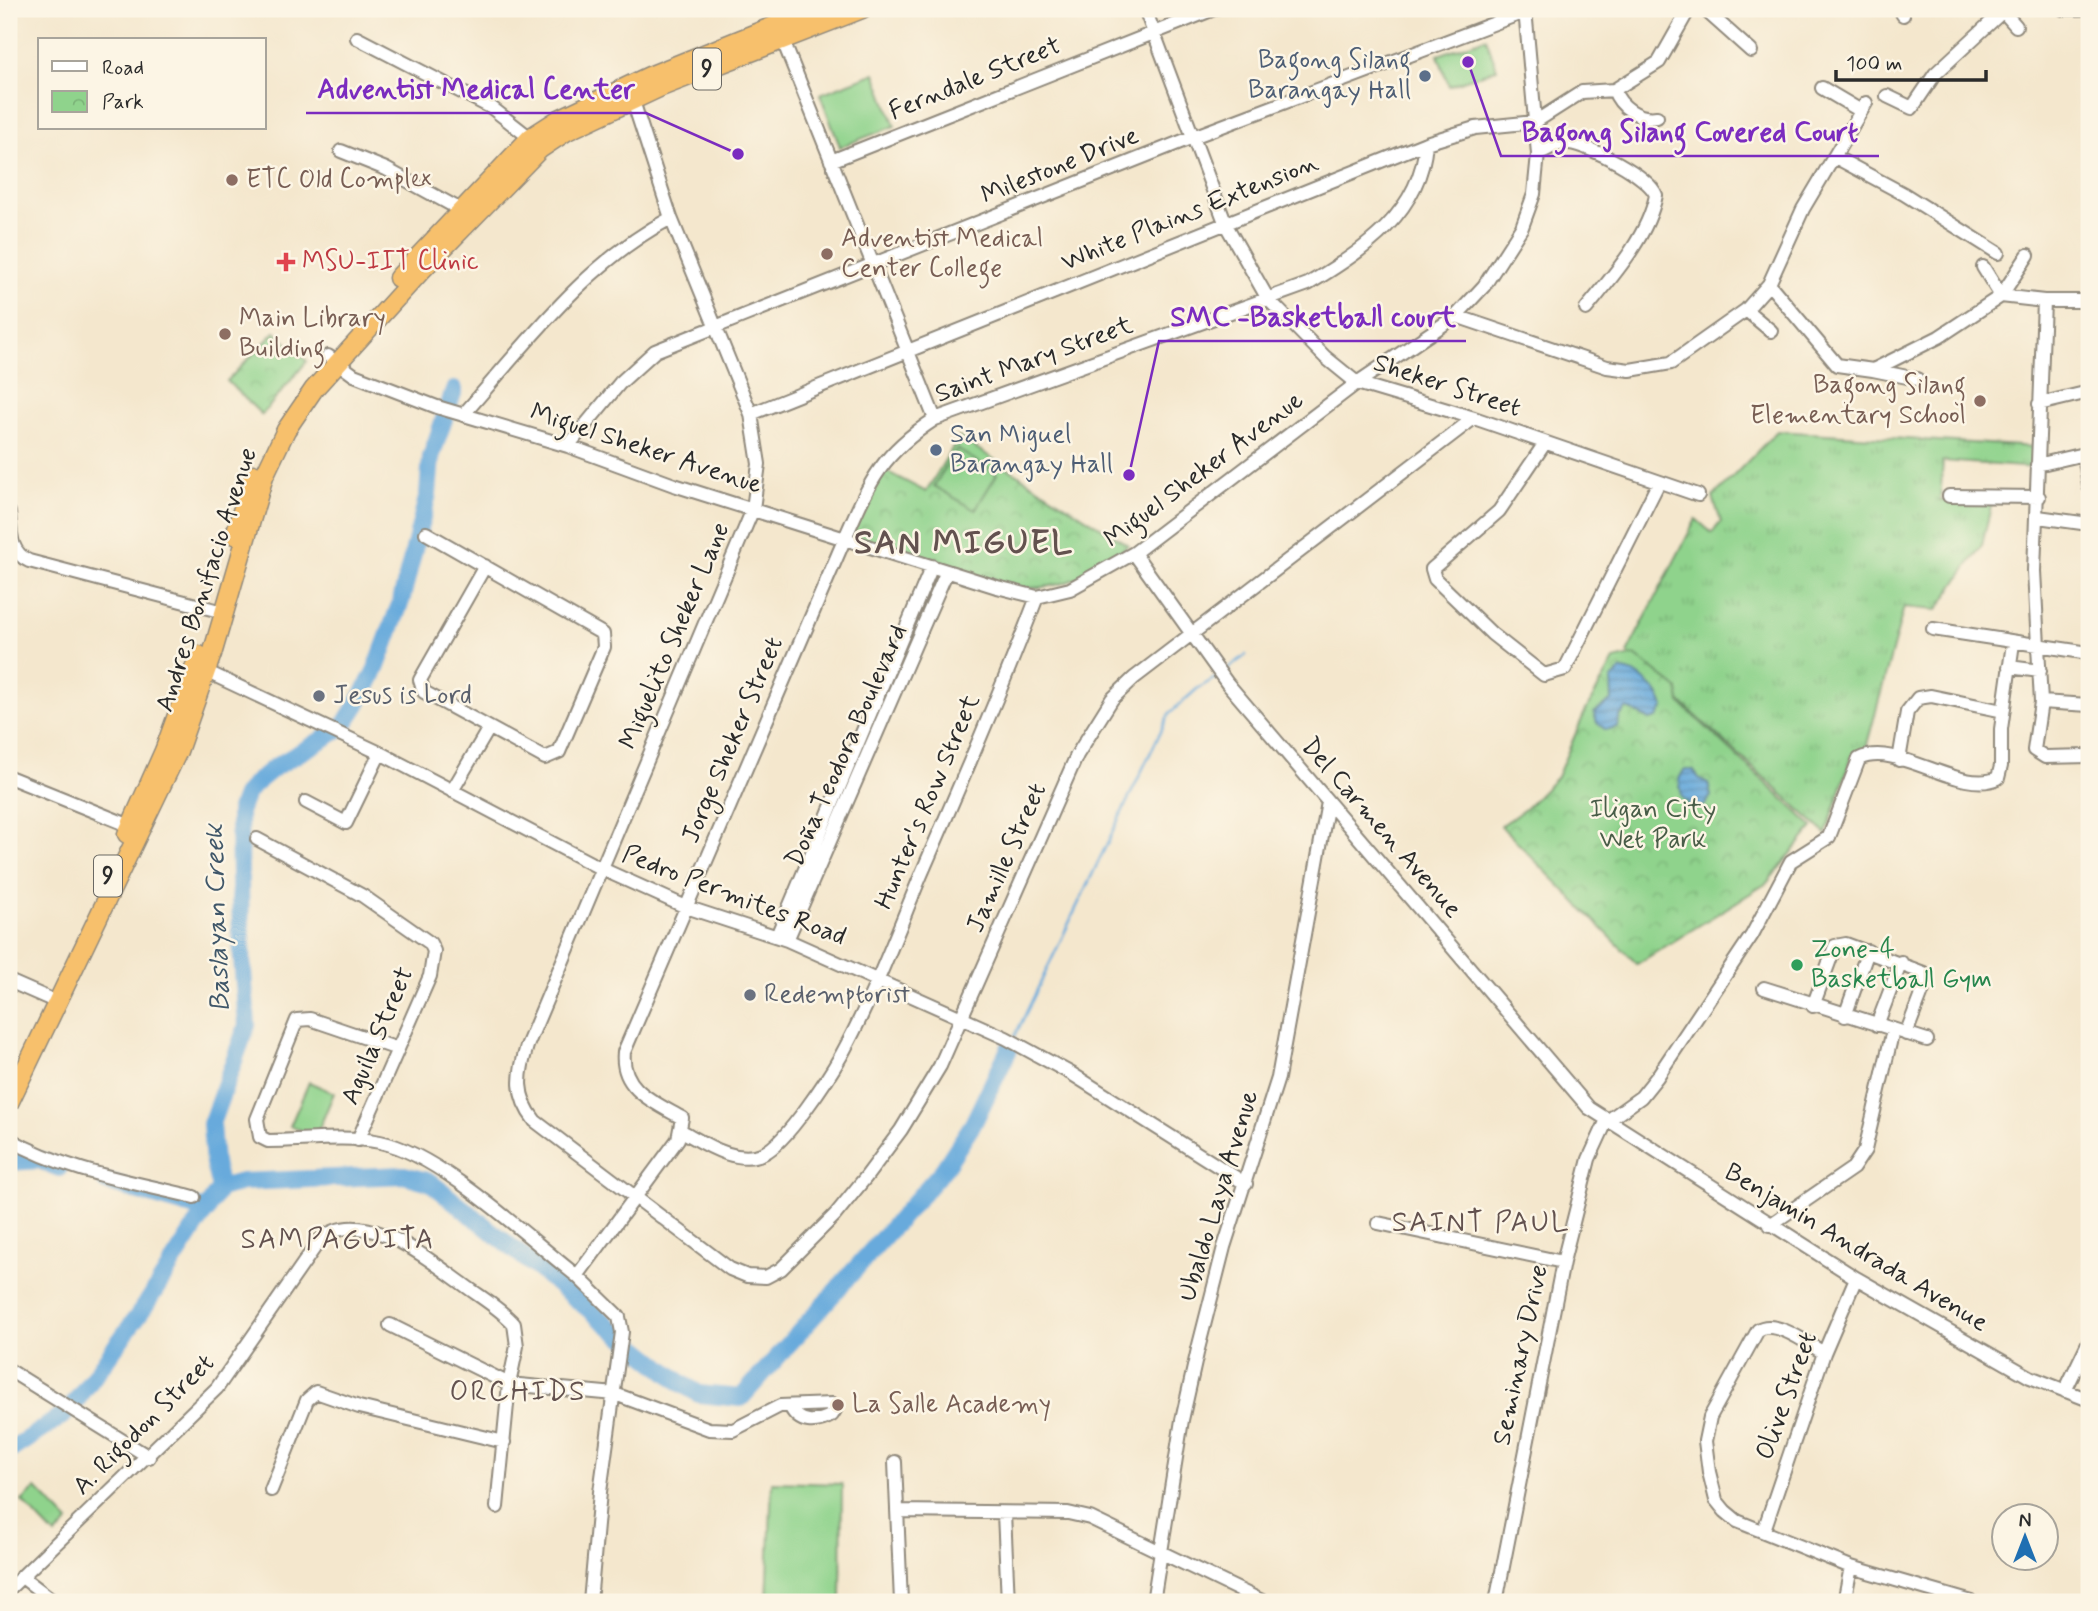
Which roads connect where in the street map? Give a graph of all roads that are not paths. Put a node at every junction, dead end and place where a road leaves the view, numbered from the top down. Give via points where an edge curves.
1 (816, 9) edge
2 (862, 9) edge
3 (1145, 9) edge
4 (1214, 9) edge
5 (1689, 9) edge
6 (1704, 9) edge
7 (2063, 9) edge
8 (2081, 9) edge
9 (1528, 10) edge
10 (2002, 10) edge
11 (2016, 26) dead end
12 (1154, 33) junction
13 (357, 38) dead end
14 (782, 38) junction
15 (1751, 51) dead end
16 (1822, 88) dead end
17 (1614, 90) junction
18 (1887, 96) dead end
19 (633, 101) junction
20 (1657, 117) dead end
21 (1535, 122) junction
22 (1194, 136) junction
23 (1426, 142) junction
24 (536, 143) junction
25 (341, 151) dead end
26 (1538, 154) junction
27 (1835, 157) junction
28 (831, 161) junction
29 (461, 210) junction
30 (671, 218) junction
31 (1226, 225) junction
32 (1998, 253) dead end
33 (2028, 255) dead end
34 (873, 265) junction
35 (1983, 267) dead end
36 (1769, 284) junction
37 (2001, 296) junction
38 (1268, 299) junction
39 (2045, 301) junction
40 (2089, 302) edge
41 (1586, 309) dead end
42 (1746, 310) junction
43 (1456, 316) junction
44 (715, 327) junction
45 (1771, 331) dead end
46 (906, 350) junction
47 (332, 359) junction
48 (1873, 370) junction
49 (1917, 379) dead end
50 (1357, 383) junction
51 (2089, 391) edge
52 (2039, 404) junction
53 (450, 411) junction
54 (751, 414) junction
55 (1474, 418) junction
56 (935, 419) junction
57 (1545, 443) junction
58 (568, 446) junction
59 (2087, 454) edge
60 (2037, 465) junction
61 (1659, 482) junction
62 (2089, 488) edge
63 (1698, 495) dead end
64 (1949, 496) dead end
65 (2039, 497) junction
66 (753, 509) junction
67 (9, 512) edge
68 (2038, 517) junction
69 (2089, 524) edge
70 (426, 533) dead end
71 (845, 538) junction
72 (1134, 553) junction
73 (485, 566) junction
74 (932, 566) junction
75 (947, 571) junction
76 (1037, 597) junction
77 (218, 611) junction
78 (1933, 629) dead end
79 (1191, 637) junction
80 (2013, 643) junction
81 (2039, 646) junction
82 (2089, 653) edge
83 (2008, 667) junction
84 (201, 669) junction
85 (2040, 671) junction
86 (2041, 702) junction
87 (2089, 705) edge
88 (2003, 711) junction
89 (489, 728) junction
90 (380, 753) junction
91 (2089, 756) edge
92 (1899, 760) junction
93 (9, 777) edge
94 (452, 791) junction
95 (306, 802) dead end
96 (1328, 802) junction
97 (136, 828) junction
98 (257, 839) dead end
99 (602, 869) junction
100 (686, 907) junction
101 (782, 938) junction
102 (1868, 951) junction
103 (1901, 962) junction
104 (877, 978) junction
105 (9, 981) edge
106 (1763, 988) dead end
107 (50, 999) junction
108 (1813, 1006) junction
109 (1845, 1016) junction
110 (962, 1018) junction
111 (1877, 1025) junction
112 (1899, 1032) junction
113 (1927, 1040) dead end
114 (398, 1049) junction
115 (9, 1080) edge
116 (9, 1103) edge
117 (1606, 1122) junction
118 (680, 1130) junction
119 (9, 1139) edge
120 (358, 1140) junction
121 (1246, 1184) junction
122 (638, 1197) junction
123 (194, 1198) dead end
124 (1378, 1223) dead end
125 (1770, 1224) junction
126 (1563, 1262) junction
127 (577, 1276) junction
128 (1856, 1278) junction
129 (390, 1325) dead end
130 (2089, 1341) edge
131 (1824, 1353) junction
132 (9, 1370) edge
133 (509, 1384) junction
134 (2065, 1391) junction
135 (615, 1394) junction
136 (2089, 1400) edge
137 (790, 1406) dead end
138 (503, 1442) junction
139 (149, 1457) junction
140 (894, 1462) dead end
141 (271, 1490) dead end
142 (496, 1507) dead end
143 (897, 1511) junction
144 (1004, 1513) junction
145 (1763, 1530) junction
146 (1160, 1552) junction
147 (1851, 1567) junction
148 (22, 1577) junction
149 (9, 1589) edge
150 (55, 1602) edge
151 (590, 1602) edge
152 (901, 1602) edge
153 (1008, 1602) edge
154 (1153, 1602) edge
155 (1264, 1602) edge
156 (1496, 1602) edge
157 (1844, 1602) edge
158 (1972, 1602) edge

1 - 24 highway, Andres Bonifacio Avenue / 9 via 649,76 559,119
2 - 14 highway, Andres Bonifacio Avenue / 9
3 - 12 street, Sheker Street
4 - 12 street, Ferndale Street
5 - 17 street via 1659,62
6 - 15 street
7 - 8 street
9 - 21 street, Miguel Sheker Avenue
9 - 22 street, Milestone Drive
10 - 11 street
10 - 18 street via 1935,74 1912,108
12 - 22 street, Sheker Street
12 - 28 street, Ferndale Street
13 - 24 street via 492,108
14 - 19 highway, Andres Bonifacio Avenue / 9
14 - 28 street
16 - 27 street via 1863,107
17 - 20 street via 1635,113
17 - 21 street via 1582,92
19 - 24 highway, Andres Bonifacio Avenue / 9
19 - 30 street, Miguelito Sheker Lane
21 - 23 street, White Plains Extension via 1475,128
21 - 26 street, Miguel Sheker Avenue
22 - 31 street, Sheker Street
22 - 34 street, Milestone Drive
23 - 31 street, White Plains Extension
23 - 38 street, Saint Mary Street via 1416,189 1373,241 1308,284
24 - 29 highway, Andres Bonifacio Avenue / 9
24 - 47 highway, Andres Bonifacio Avenue / 9
25 - 29 street via 386,169
26 - 41 street via 1566,142 1579,145 1644,179 1656,195 1625,258
26 - 43 street, Miguel Sheker Avenue via 1534,194 1522,228 1484,286
27 - 32 street
27 - 36 street via 1803,209
28 - 34 street
29 - 47 highway, Andres Bonifacio Avenue / 9
30 - 44 street, Miguelito Sheker Lane
30 - 53 street via 635,238 590,274
31 - 38 street, Sheker Street
31 - 46 street, White Plains Extension
33 - 37 street
34 - 44 street, Milestone Drive
34 - 46 street
35 - 37 street
36 - 42 street
36 - 48 street via 1837,365
37 - 39 street
37 - 48 street via 1939,337
38 - 50 street, Sheker Street
38 - 56 street, Saint Mary Street
39 - 40 street
39 - 52 street
42 - 43 street via 1671,363 1630,370 1607,367
42 - 45 street
43 - 50 street, Miguel Sheker Avenue
44 - 54 street, Miguelito Sheker Lane
44 - 58 street, Milestone Drive via 656,351 640,363
46 - 54 street, White Plains Extension
46 - 56 street
47 - 53 street, Miguel Sheker Avenue via 376,384
47 - 77 highway, Andres Bonifacio Avenue / 9 via 278,425 255,466
48 - 49 street
50 - 55 street, Sheker Street
50 - 72 street, Miguel Sheker Avenue
51 - 52 street
52 - 60 street
53 - 58 street, Miguel Sheker Avenue
54 - 66 street, Miguelito Sheker Lane via 759,464
55 - 57 street, Sheker Street
55 - 79 street, Jamille Street
56 - 71 street, Saint Mary Street via 906,438 879,466
57 - 61 street, Sheker Street
57 - 61 street via 1499,511 1432,569 1435,579 1492,634 1544,675 1565,669
58 - 66 street, Miguel Sheker Avenue
59 - 60 street
59 - 62 street
60 - 65 street
61 - 63 street, Sheker Street
64 - 65 street
65 - 68 street
66 - 71 street, Miguel Sheker Avenue
66 - 99 street, Miguelito Sheker Lane
67 - 77 street via 13,548 19,556
68 - 69 street
68 - 81 street via 2034,571
70 - 73 street
71 - 74 street, Miguel Sheker Avenue
71 - 100 street, Jorge Sheker Street
72 - 76 street, Miguel Sheker Avenue via 1070,589
72 - 79 street, Del Carmen Avenue
73 - 89 street via 420,680 424,692
73 - 89 street via 604,638 599,659 554,757 545,758
74 - 75 street, Miguel Sheker Avenue
74 - 101 street, Doña Teodora Boulevard
75 - 76 street, Miguel Sheker Avenue
75 - 101 street, Doña Teodora Boulevard
76 - 104 street, Hunter's Row Street
77 - 84 highway, Andres Bonifacio Avenue / 9
78 - 80 street
79 - 96 street, Del Carmen Avenue
79 - 110 street, Jamille Street via 1134,678 1094,724
80 - 81 street
80 - 83 street
81 - 82 street
81 - 85 street
83 - 85 street
83 - 88 street
84 - 90 street, Pedro Permites Road
84 - 97 highway, Andres Bonifacio Avenue / 9 via 178,751
85 - 86 street
86 - 87 street
86 - 91 street via 2034,750 2045,757
88 - 92 street via 1931,696 1918,698 1907,712
88 - 92 street via 1998,778 1979,781
89 - 94 street
90 - 94 street, Pedro Permites Road
90 - 95 street via 346,823
92 - 117 street via 1871,755 1859,759 1829,836 1791,861 1752,935 1657,1077 1633,1104
93 - 97 street
94 - 99 street, Pedro Permites Road
96 - 117 street, Del Carmen Avenue via 1562,1078
96 - 121 street, Ubaldo Laya Avenue via 1278,1078
97 - 107 highway, Andres Bonifacio Avenue / 9
97 - 116 highway, Andres Bonifacio Avenue / 9
98 - 114 street, Aguila Street via 363,896 430,943 434,951 429,976
99 - 100 street, Pedro Permites Road
99 - 122 street, Miguelito Sheker Lane via 527,1046 519,1091 536,1121
100 - 101 street, Pedro Permites Road
100 - 118 street, Jorge Sheker Street via 628,1038 622,1066 637,1091 682,1118
101 - 104 street, Pedro Permites Road
102 - 103 street
102 - 108 street via 1846,944 1835,946
102 - 109 street
103 - 111 street
103 - 112 street via 1924,973 1926,979
104 - 110 street, Pedro Permites Road
104 - 118 street, Hunter's Row Street via 823,1084 767,1152 737,1157
105 - 107 street
106 - 108 street
107 - 115 highway, Andres Bonifacio Avenue / 9
108 - 109 street
109 - 111 street
110 - 121 street, Pedro Permites Road via 1072,1073
110 - 122 street, Jamille Street via 940,1066 901,1130 835,1215 781,1269 766,1277 730,1269
111 - 112 street
112 - 113 street
112 - 125 street via 1865,1150 1853,1168
114 - 120 street, Aguila Street
114 - 120 street via 310,1019 293,1025 257,1119 260,1137 268,1141
117 - 125 street, Benjamin Andrada Avenue
117 - 126 street, Seminary Drive via 1589,1158
118 - 122 street
119 - 123 street via 77,1168
120 - 127 street via 408,1151 437,1167
121 - 146 street, Ubaldo Laya Avenue via 1224,1247 1198,1349
122 - 127 street
124 - 126 street
125 - 128 street, Benjamin Andrada Avenue
126 - 156 street, Seminary Drive
127 - 135 street via 619,1317 622,1332
128 - 131 street, Olive Street
128 - 134 street, Benjamin Andrada Avenue via 2029,1377
129 - 133 street
130 - 134 street
131 - 145 street, Olive Street
131 - 145 street via 1777,1328 1762,1327 1710,1418 1705,1441 1716,1500 1737,1521
132 - 139 street
133 - 135 street
133 - 138 street, A. Rigodon Street
133 - 139 street, A. Rigodon Street via 518,1334 509,1318 417,1251 386,1235 338,1229 319,1241 217,1388
134 - 136 street, Benjamin Andrada Avenue
135 - 137 street via 722,1432 774,1408
135 - 151 street
138 - 141 street via 316,1392 307,1400
138 - 142 street, A. Rigodon Street
139 - 148 street, A. Rigodon Street
140 - 143 street
143 - 144 street
143 - 152 street
144 - 146 street via 1068,1513 1090,1518
144 - 153 street
145 - 147 street
146 - 154 street, Ubaldo Laya Avenue
146 - 155 street
147 - 157 street
147 - 158 street
148 - 149 street, A. Rigodon Street
148 - 150 street

